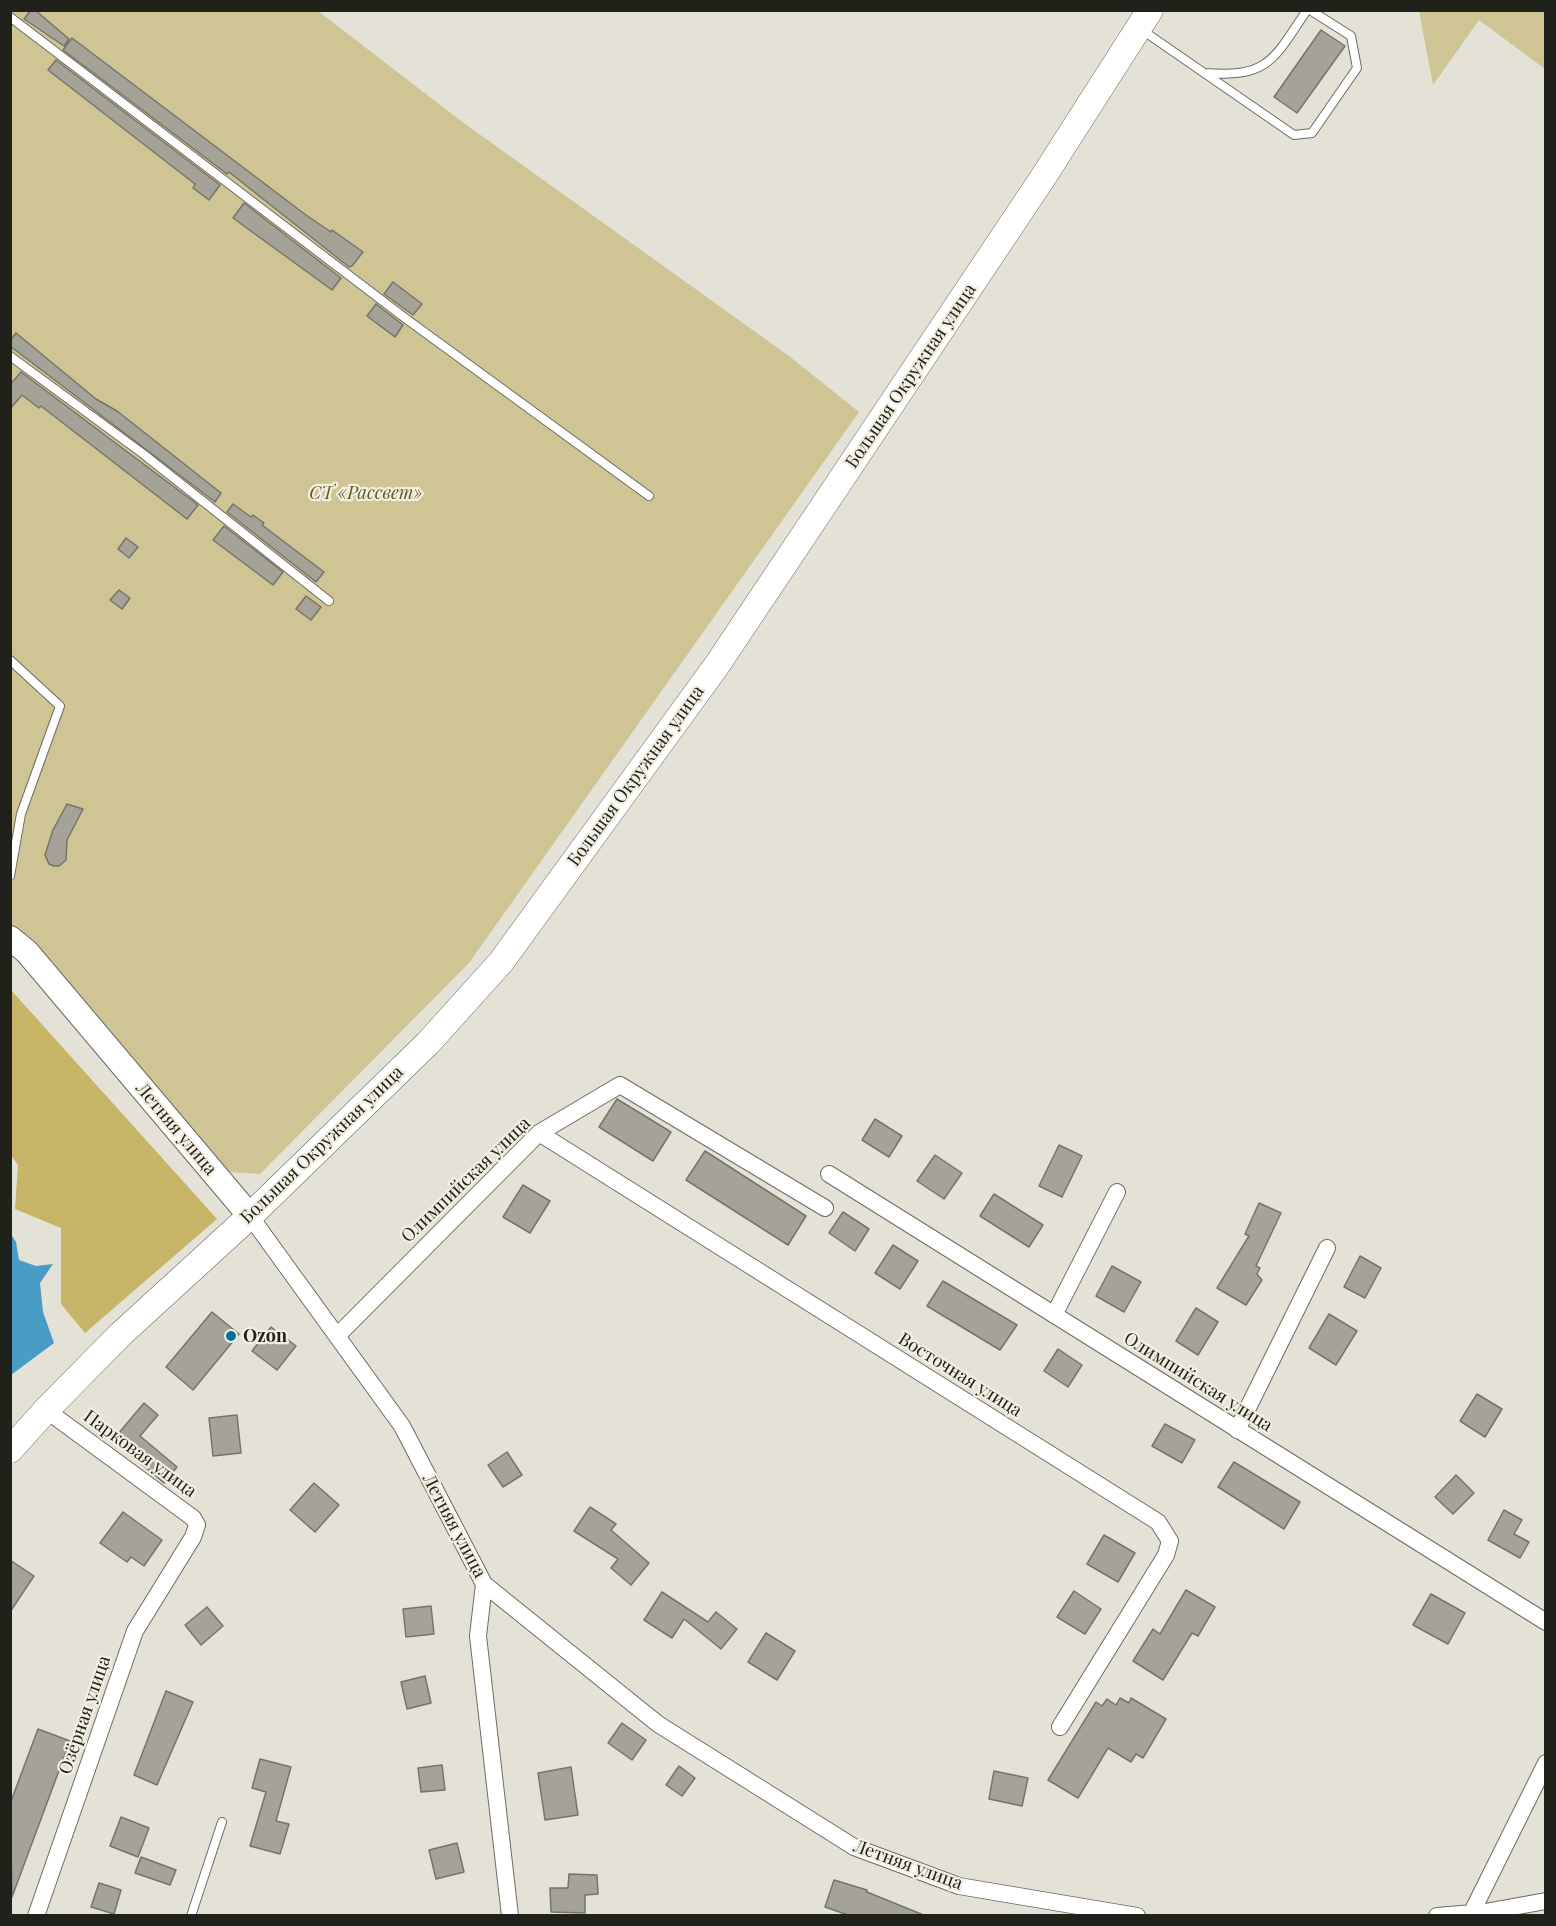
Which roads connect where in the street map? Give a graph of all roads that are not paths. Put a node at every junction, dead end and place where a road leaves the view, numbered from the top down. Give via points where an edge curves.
1 (1309, 10) edge
2 (10, 17) edge
3 (1145, 19) edge
4 (1205, 73) junction
5 (10, 356) edge
6 (649, 496) dead end
7 (329, 601) dead end
8 (10, 660) edge
9 (10, 876) edge
10 (10, 938) edge
11 (539, 1133) junction
12 (829, 1174) dead end
13 (1117, 1192) dead end
14 (825, 1208) dead end
15 (250, 1216) junction
16 (1327, 1248) dead end
17 (1054, 1315) junction
18 (337, 1336) junction
19 (45, 1410) junction
20 (1237, 1430) junction
21 (10, 1450) edge
22 (193, 1537) joint
23 (484, 1584) junction
24 (1545, 1622) edge
25 (1060, 1727) dead end
26 (1545, 1763) edge
27 (222, 1822) dead end
28 (1545, 1901) edge
29 (1471, 1914) edge
30 (36, 1916) edge
31 (191, 1916) edge
32 (510, 1916) edge
33 (1137, 1916) edge
34 (1437, 1916) edge

1 - 4 lane via 1271,62 1235,75
1 - 4 lane via 1351,36 1357,68 1312,133 1294,135
2 - 6 lane via 432,338
3 - 4 lane
3 - 15 main road, Большая Окружная улица via 1036,189 717,665 501,962 428,1043
5 - 7 lane via 142,453
8 - 9 lane via 60,706 21,814
10 - 15 street, Летняя улица via 27,952
11 - 14 street, Олимпийская улица via 620,1085
11 - 18 street, Олимпийская улица
11 - 25 street, Восточная улица via 1158,1522 1170,1541 1166,1555
12 - 17 street, Олимпийская улица
13 - 17 street
15 - 18 street, Летняя улица
15 - 19 main road, Большая Окружная улица
16 - 20 street
17 - 20 street, Олимпийская улица
18 - 23 street, Летняя улица via 402,1426
19 - 21 main road, Большая Окружная улица
19 - 22 street, Парковая улица via 193,1518 197,1525
20 - 24 street, Олимпийская улица
22 - 30 street, Озёрная улица via 135,1631
23 - 32 street via 478,1636
23 - 33 street, Летняя улица via 658,1724 854,1847 959,1886
26 - 29 street
27 - 31 lane
28 - 29 street
29 - 34 street

